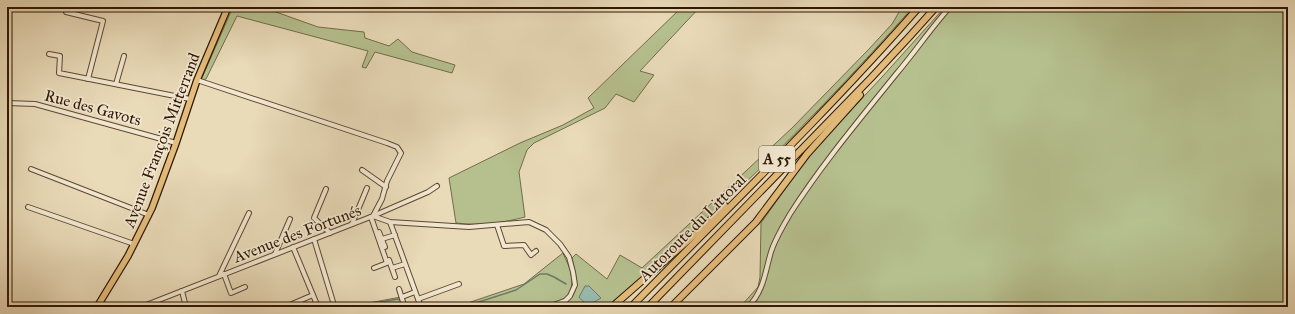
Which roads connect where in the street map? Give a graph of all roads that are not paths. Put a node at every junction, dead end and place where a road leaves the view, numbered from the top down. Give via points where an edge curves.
1 (228, 7) edge
2 (919, 7) edge
3 (936, 7) edge
4 (950, 7) edge
5 (66, 12) dead end
6 (910, 36) junction
7 (49, 54) dead end
8 (124, 56) dead end
9 (88, 79) junction
10 (196, 80) junction
11 (116, 84) junction
12 (190, 99) junction
13 (7, 103) edge
14 (802, 133) junction
15 (176, 143) junction
16 (31, 169) dead end
17 (362, 170) dead end
18 (438, 186) dead end
19 (386, 187) junction
20 (367, 188) dead end
21 (326, 189) dead end
22 (28, 207) dead end
23 (249, 213) dead end
24 (148, 215) junction
25 (372, 216) junction
26 (290, 219) dead end
27 (390, 222) junction
28 (352, 224) junction
29 (497, 225) junction
30 (330, 232) junction
31 (379, 232) dead end
32 (395, 235) junction
33 (314, 239) junction
34 (382, 239) junction
35 (134, 244) junction
36 (293, 247) junction
37 (385, 247) dead end
38 (536, 251) dead end
39 (275, 254) junction
40 (389, 260) dead end
41 (405, 264) junction
42 (374, 268) dead end
43 (392, 268) junction
44 (221, 275) junction
45 (395, 277) dead end
46 (459, 284) dead end
47 (245, 287) dead end
48 (399, 289) dead end
49 (182, 291) junction
50 (416, 292) junction
51 (313, 295) junction
52 (402, 297) junction
53 (418, 299) junction
54 (334, 305) dead end
55 (404, 305) dead end
56 (97, 307) edge
57 (141, 307) edge
58 (186, 307) edge
59 (285, 307) edge
60 (318, 307) edge
61 (421, 307) edge
62 (548, 307) edge
63 (612, 307) edge
64 (631, 307) edge
65 (648, 307) edge
66 (671, 307) edge
67 (748, 307) edge

1 - 10 main road, Avenue François Mitterrand
2 - 14 highway, Autoroute du Littoral / A 55
3 - 6 highway, Autoroute du Littoral / A 55
4 - 67 street via 848,133 806,191 778,236 771,252 763,285
5 - 9 street via 103,21
6 - 65 highway, Autoroute du Littoral / A 55
6 - 66 highway via 807,154 756,222
7 - 9 street via 60,56 59,73
8 - 11 street
9 - 11 street
10 - 12 main road, Avenue François Mitterrand
10 - 19 street, Avenue des Fortunés via 397,147 401,153
11 - 12 street
12 - 15 main road, Avenue François Mitterrand
13 - 15 street, Rue des Gavots via 35,104
14 - 63 highway via 700,230
14 - 64 highway, Autoroute du Littoral / A 55
15 - 24 main road, Avenue François Mitterrand
16 - 24 street
17 - 19 street
18 - 25 street
19 - 25 street, Avenue des Fortunés
20 - 28 street
21 - 30 street via 314,218
22 - 35 street
23 - 44 street
24 - 35 main road, Avenue François Mitterrand
25 - 27 street
25 - 28 street, Avenue des Fortunés
25 - 42 street via 387,263
26 - 39 street
27 - 29 street via 470,227
27 - 32 street
28 - 30 street, Avenue des Fortunés
29 - 38 street via 504,246 524,245 531,254
29 - 62 street via 529,222 546,230 564,248 573,272 574,288 564,301
30 - 33 street, Avenue des Fortunés
31 - 34 street
32 - 34 street
32 - 41 street
33 - 36 street, Avenue des Fortunés
33 - 54 street
34 - 37 street
35 - 56 main road, Avenue François Mitterrand
36 - 39 street, Avenue des Fortunés
36 - 51 street
39 - 44 street, Avenue des Fortunés
40 - 43 street
41 - 43 street
41 - 50 street
43 - 45 street
44 - 47 street via 231,293
44 - 49 street, Avenue des Fortunés
46 - 53 street
48 - 52 street
49 - 57 street, Avenue des Fortunés
49 - 58 street
50 - 52 street
50 - 53 street
51 - 59 street
51 - 60 street
52 - 55 street
53 - 61 street

